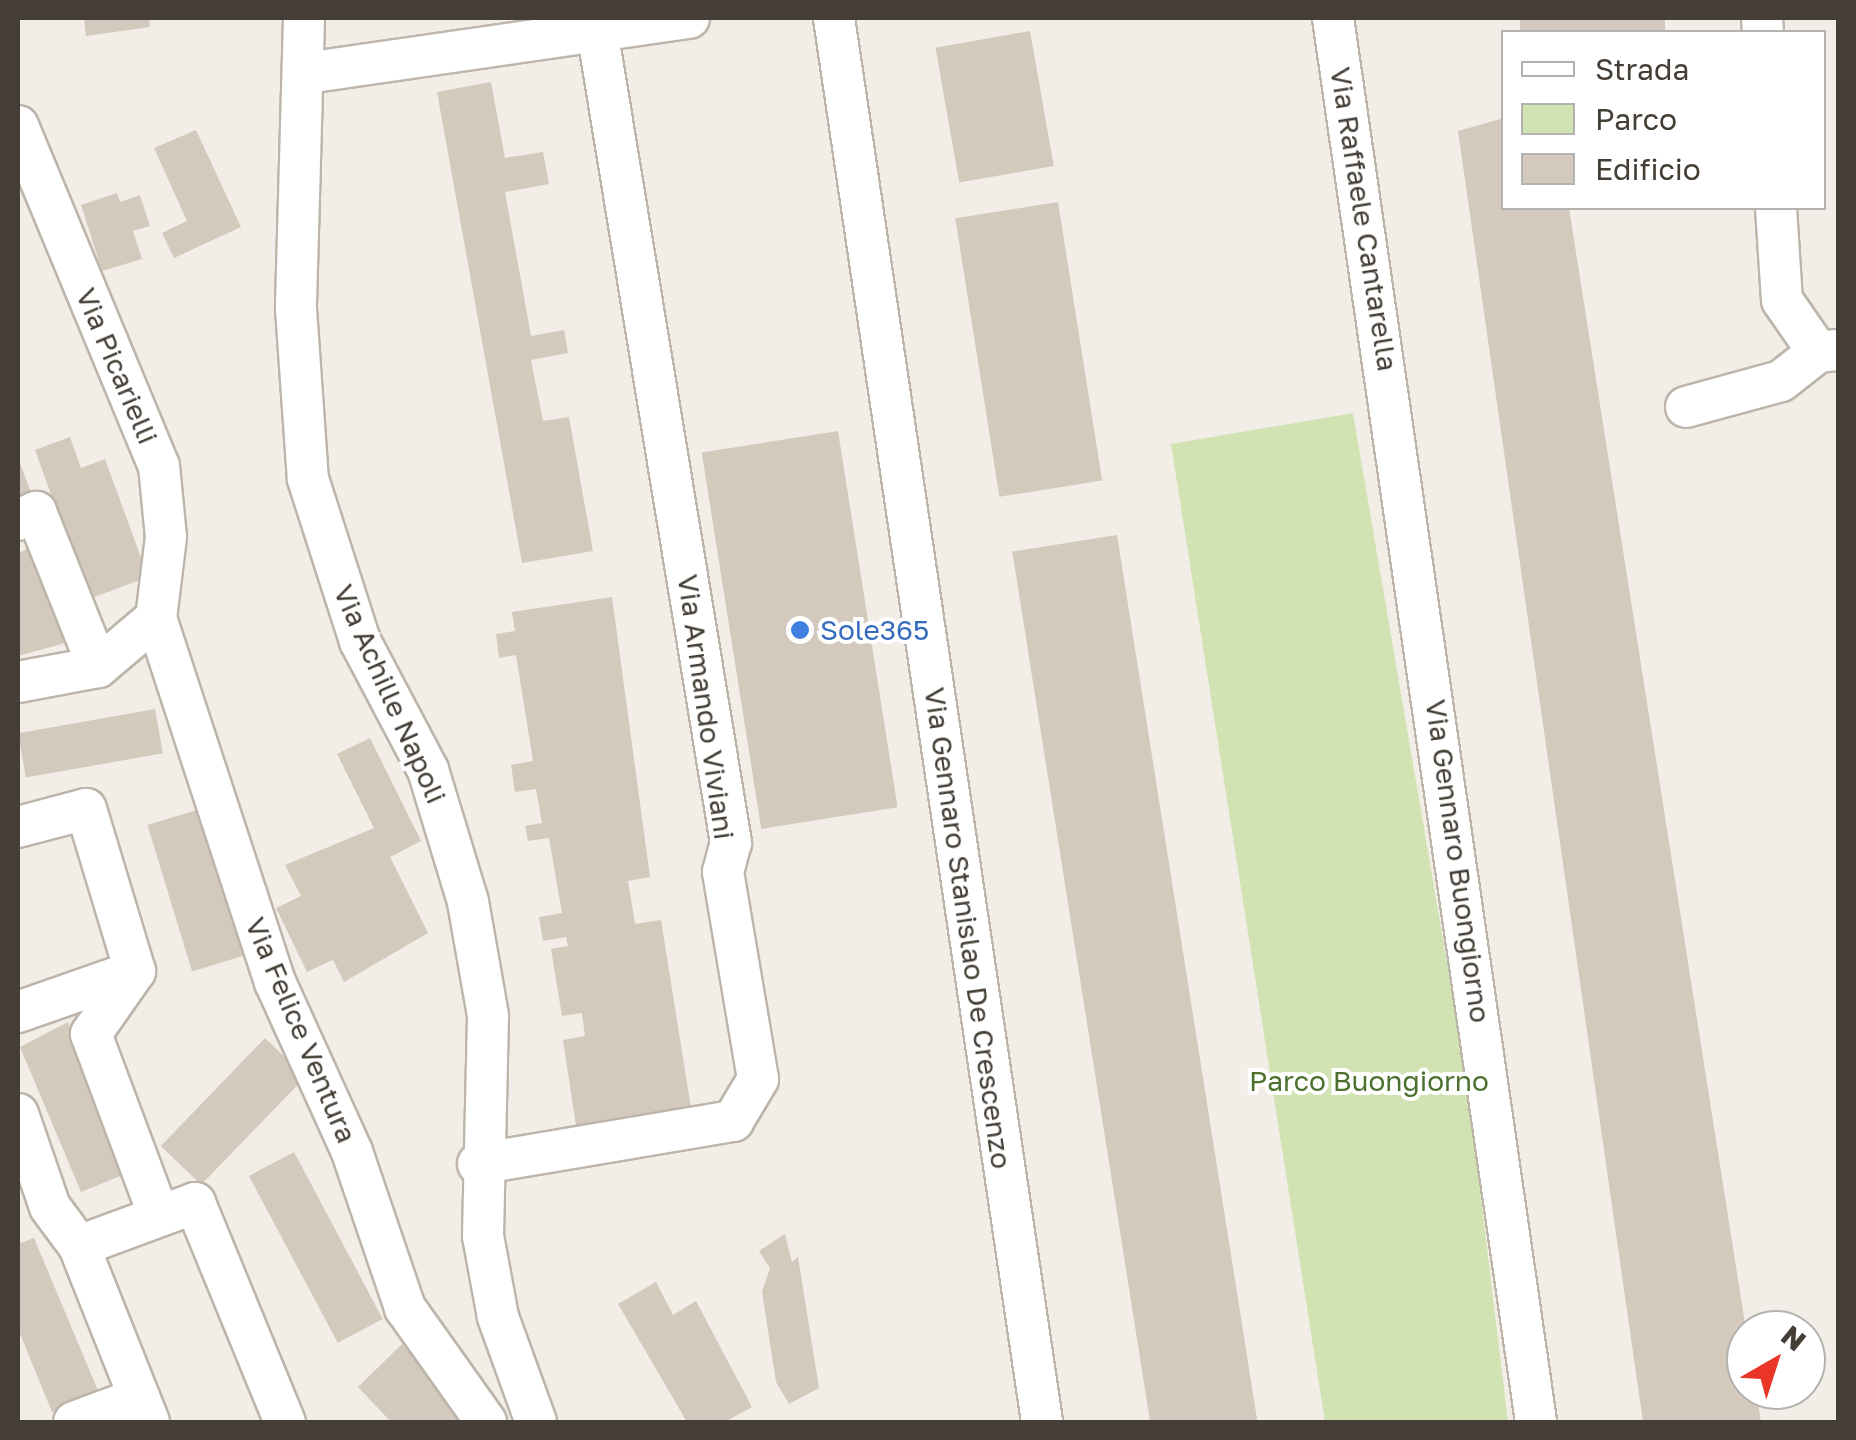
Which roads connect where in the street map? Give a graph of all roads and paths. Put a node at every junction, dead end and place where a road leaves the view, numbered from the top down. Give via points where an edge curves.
1 (304, 18) edge
2 (689, 18) edge
3 (834, 18) edge
4 (1333, 18) edge
5 (597, 30) junction
6 (306, 73) junction
7 (18, 126) edge
8 (1776, 210) edge
9 (1828, 351) edge
10 (1686, 407) dead end
11 (1396, 420) joint
12 (18, 520) edge
13 (156, 618) junction
14 (98, 667) junction
15 (18, 682) edge
16 (18, 827) edge
17 (136, 971) junction
18 (18, 1012) edge
19 (18, 1114) edge
20 (478, 1164) junction
21 (159, 1216) junction
22 (79, 1246) junction
23 (279, 1409) edge
24 (144, 1410) edge
25 (74, 1422) edge
26 (304, 1422) edge
27 (486, 1422) edge
28 (536, 1422) edge
29 (1042, 1422) edge
30 (1536, 1422) edge

1 - 6 street, Via Achille Napoli
2 - 5 street
3 - 29 street, Via Gennaro Stanislao De Crescenzo
4 - 11 street, Via Raffaele Cantarella
5 - 6 street
5 - 20 street, Via Armando Viviani via 730,842 723,872 758,1079 733,1121
6 - 20 street, Via Achille Napoli via 296,310 308,479 360,641 428,770 468,902 488,1016
7 - 13 street, Via Picarielli via 159,466 166,538
8 - 9 street via 1782,300
9 - 10 street via 1781,382
11 - 30 street, Via Gennaro Buongiorno
12 - 14 street via 36,512
13 - 14 street
13 - 27 street, Via Felice Ventura via 275,982 352,1152 406,1308
14 - 15 street
16 - 17 street via 86,808
17 - 18 street
17 - 21 street via 91,1034
19 - 22 street via 50,1207
20 - 28 street, Via Achille Napoli via 498,1317
21 - 22 street
21 - 23 street via 196,1203
22 - 24 street
23 - 26 street
24 - 25 street

